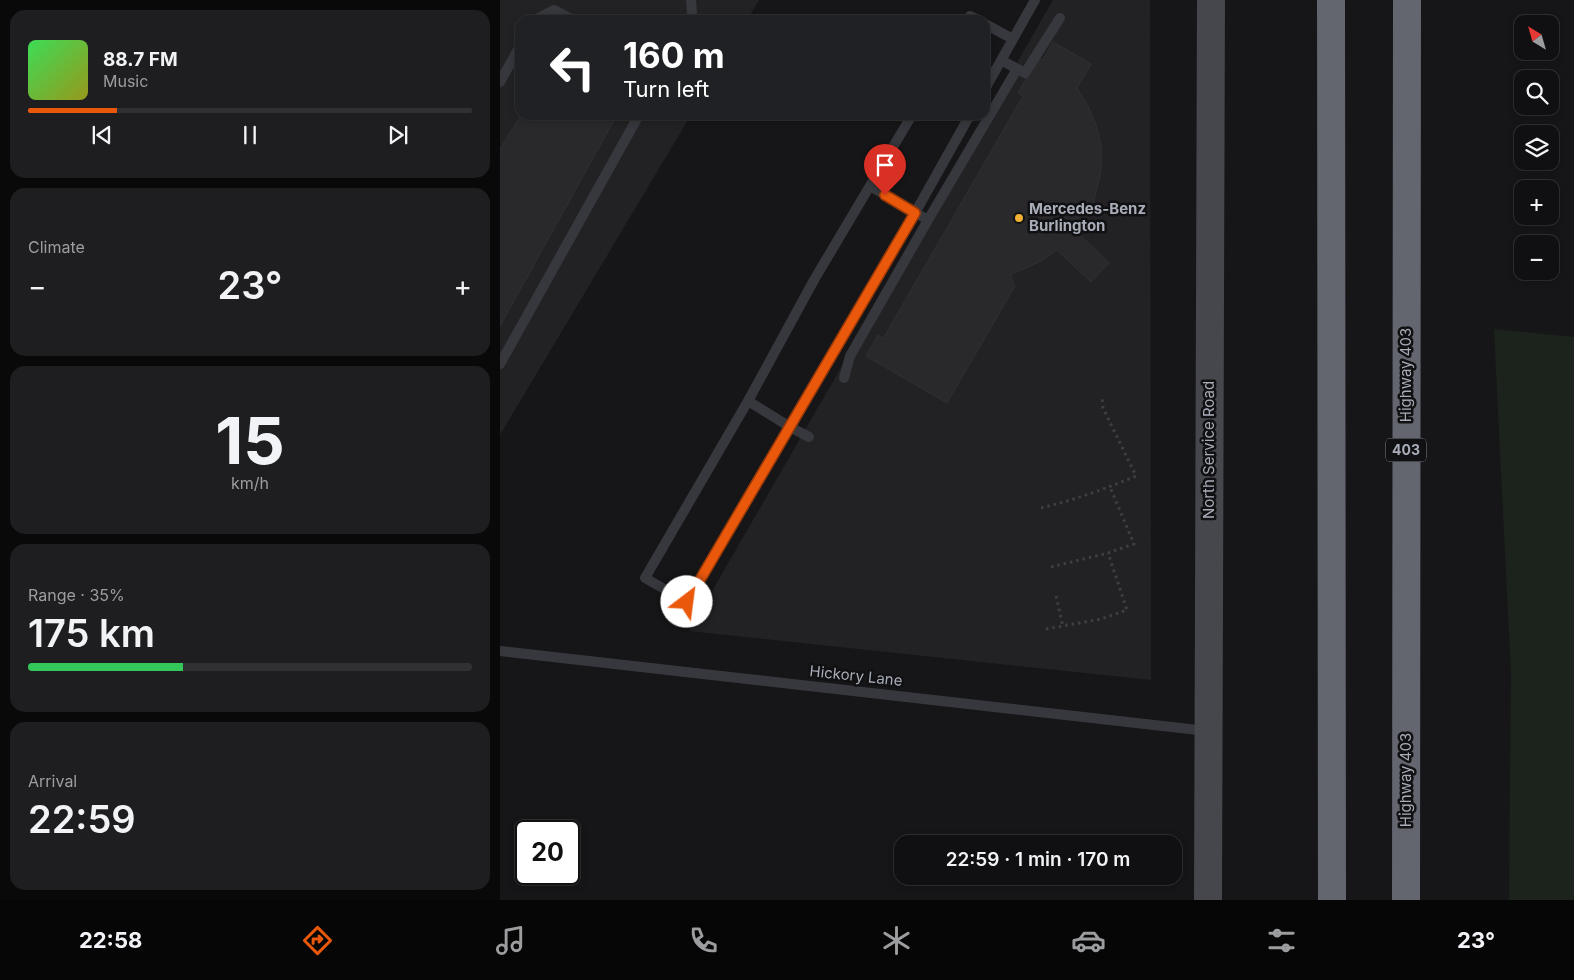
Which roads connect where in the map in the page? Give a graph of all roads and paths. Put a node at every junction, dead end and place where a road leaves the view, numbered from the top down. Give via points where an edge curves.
1 (691, 0) edge
2 (1035, 0) edge
3 (1210, 0) edge
4 (1331, 0) edge
5 (1407, 0) edge
6 (544, 15) edge
7 (564, 15) edge
8 (691, 15) edge
9 (1060, 18) dead end
10 (990, 27) edge
11 (1013, 39) junction
12 (515, 55) edge
13 (1001, 60) junction
14 (1017, 69) junction
15 (990, 80) edge
16 (500, 82) edge
17 (990, 115) edge
18 (636, 120) edge
19 (909, 120) edge
20 (967, 120) edge
21 (987, 120) edge
22 (870, 186) junction
23 (915, 213) junction
24 (928, 220) junction
25 (500, 364) edge
26 (844, 378) dead end
27 (1102, 397) dead end
28 (748, 401) junction
29 (790, 427) junction
30 (809, 437) dead end
31 (1110, 487) junction
32 (1041, 508) dead end
33 (1108, 553) junction
34 (1051, 567) dead end
35 (1056, 596) dead end
36 (1063, 627) junction
37 (1046, 629) dead end
38 (500, 651) edge
39 (1209, 731) junction
40 (1208, 900) edge
41 (1332, 900) edge
42 (1406, 900) edge

1 - 8 lane
2 - 11 lane
3 - 39 street, North Service Road
4 - 41 highway
5 - 42 highway, Highway 403 / 403
6 - 7 lane via 554,10
9 - 14 lane via 1025,73
10 - 11 lane
11 - 13 lane
12 - 16 lane
13 - 14 lane
13 - 15 lane
14 - 17 lane
18 - 25 lane
19 - 22 lane
20 - 23 lane
21 - 24 lane
22 - 23 lane
22 - 28 lane
23 - 24 lane
23 - 29 lane
24 - 26 lane via 850,356
27 - 31 path via 1103,408 1136,476
28 - 29 lane
28 - 29 lane via 645,578 687,602
29 - 30 lane
31 - 32 path
31 - 33 path via 1134,544
33 - 34 path
33 - 36 path via 1127,610
35 - 36 path
36 - 37 path
38 - 39 lane, Hickory Lane
39 - 40 street, North Service Road

